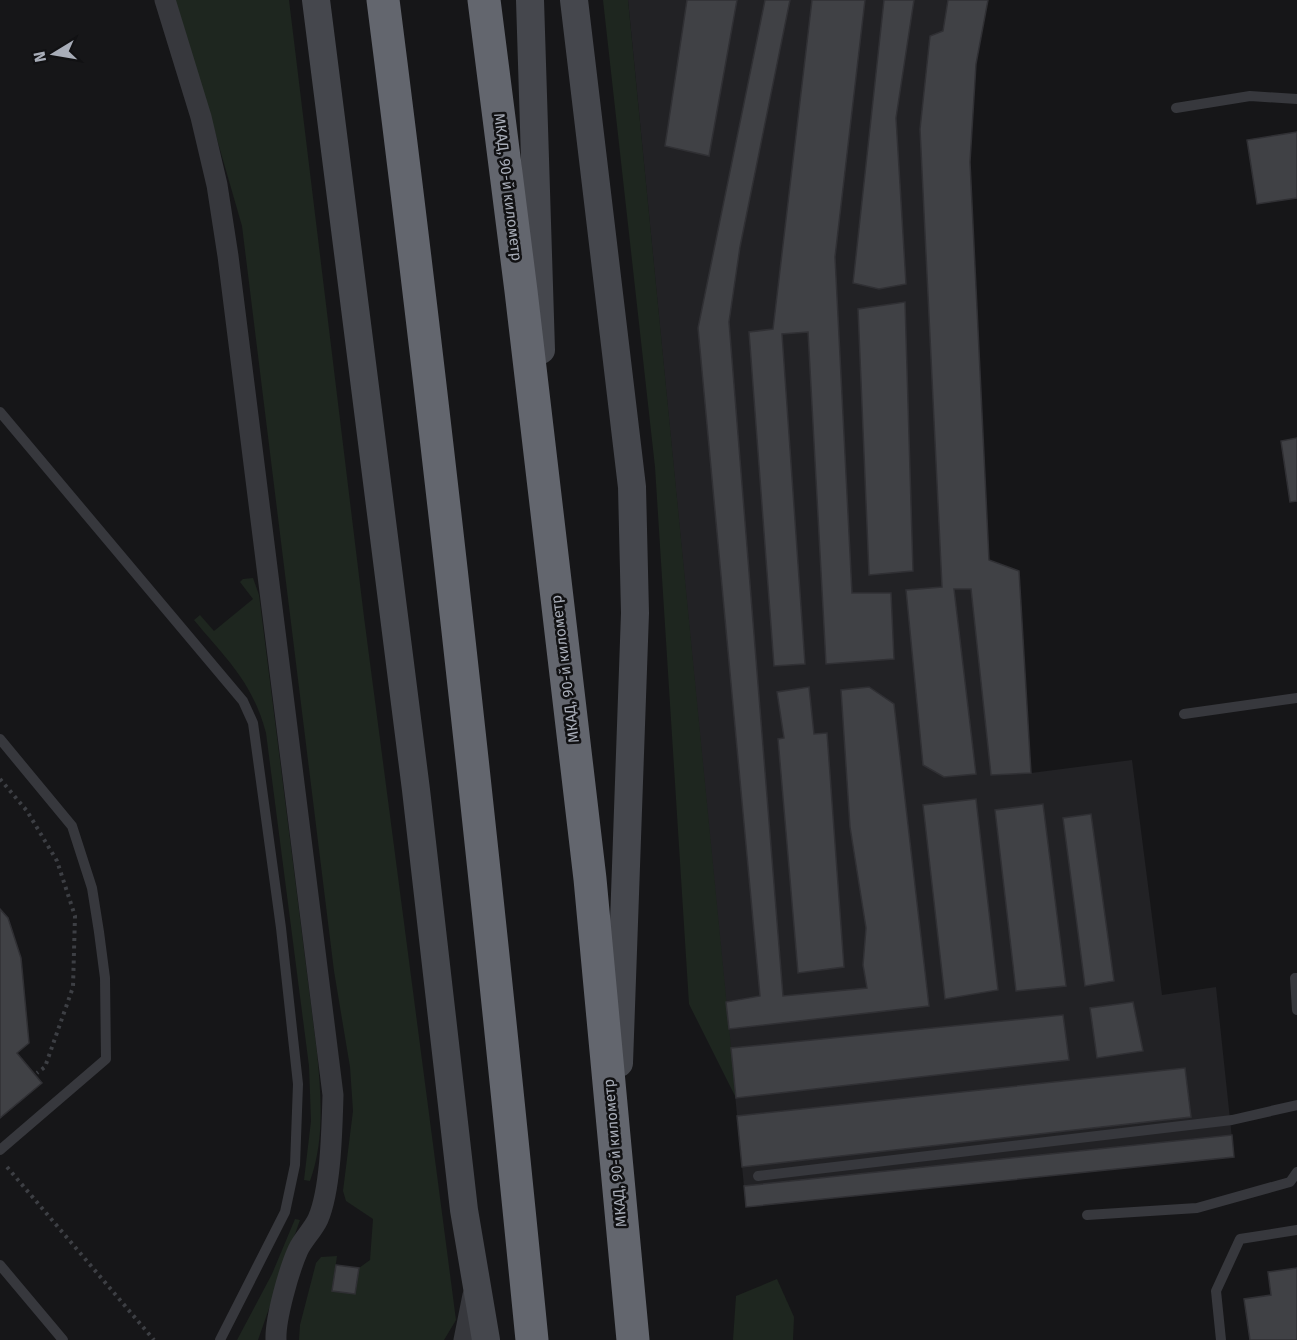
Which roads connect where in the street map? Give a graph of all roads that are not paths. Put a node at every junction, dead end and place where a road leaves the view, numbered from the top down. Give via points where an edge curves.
1 (165, 0) edge
2 (316, 0) edge
3 (382, 0) edge
4 (484, 0) edge
5 (530, 0) edge
6 (574, 0) edge
7 (1297, 99) edge
8 (1176, 108) dead end
9 (0, 411) edge
10 (546, 508) junction
11 (1297, 698) edge
12 (1184, 714) dead end
13 (0, 739) edge
14 (1297, 978) edge
15 (1297, 1010) edge
16 (1297, 1105) edge
17 (0, 1150) edge
18 (616, 1155) junction
19 (1297, 1172) edge
20 (758, 1176) dead end
21 (1087, 1215) dead end
22 (1297, 1230) edge
23 (0, 1265) edge
24 (475, 1276) junction
25 (275, 1335) edge
26 (63, 1340) edge
27 (220, 1340) edge
28 (464, 1340) edge
29 (486, 1340) edge
30 (532, 1340) edge
31 (633, 1340) edge
32 (1221, 1340) edge

1 - 25 street via 201,117 228,256 333,1095 331,1151 322,1203 318,1219 298,1251
2 - 24 main road
3 - 30 highway via 496,980
4 - 10 highway, МКАД, 90-й километр
5 - 10 main road
6 - 18 main road via 633,487 635,613
7 - 8 lane via 1250,96
9 - 27 lane via 243,701 253,723 282,928 298,1084 296,1165 285,1212
10 - 18 highway, МКАД, 90-й километр via 590,879
11 - 12 lane
13 - 17 lane via 72,826 92,888 106,995 106,1059
14 - 15 lane
16 - 20 lane via 1232,1120
18 - 31 highway, МКАД, 90-й километр
19 - 21 lane via 1290,1182 1197,1208
22 - 32 lane via 1240,1239 1216,1291
23 - 26 lane
24 - 28 street
24 - 29 main road

